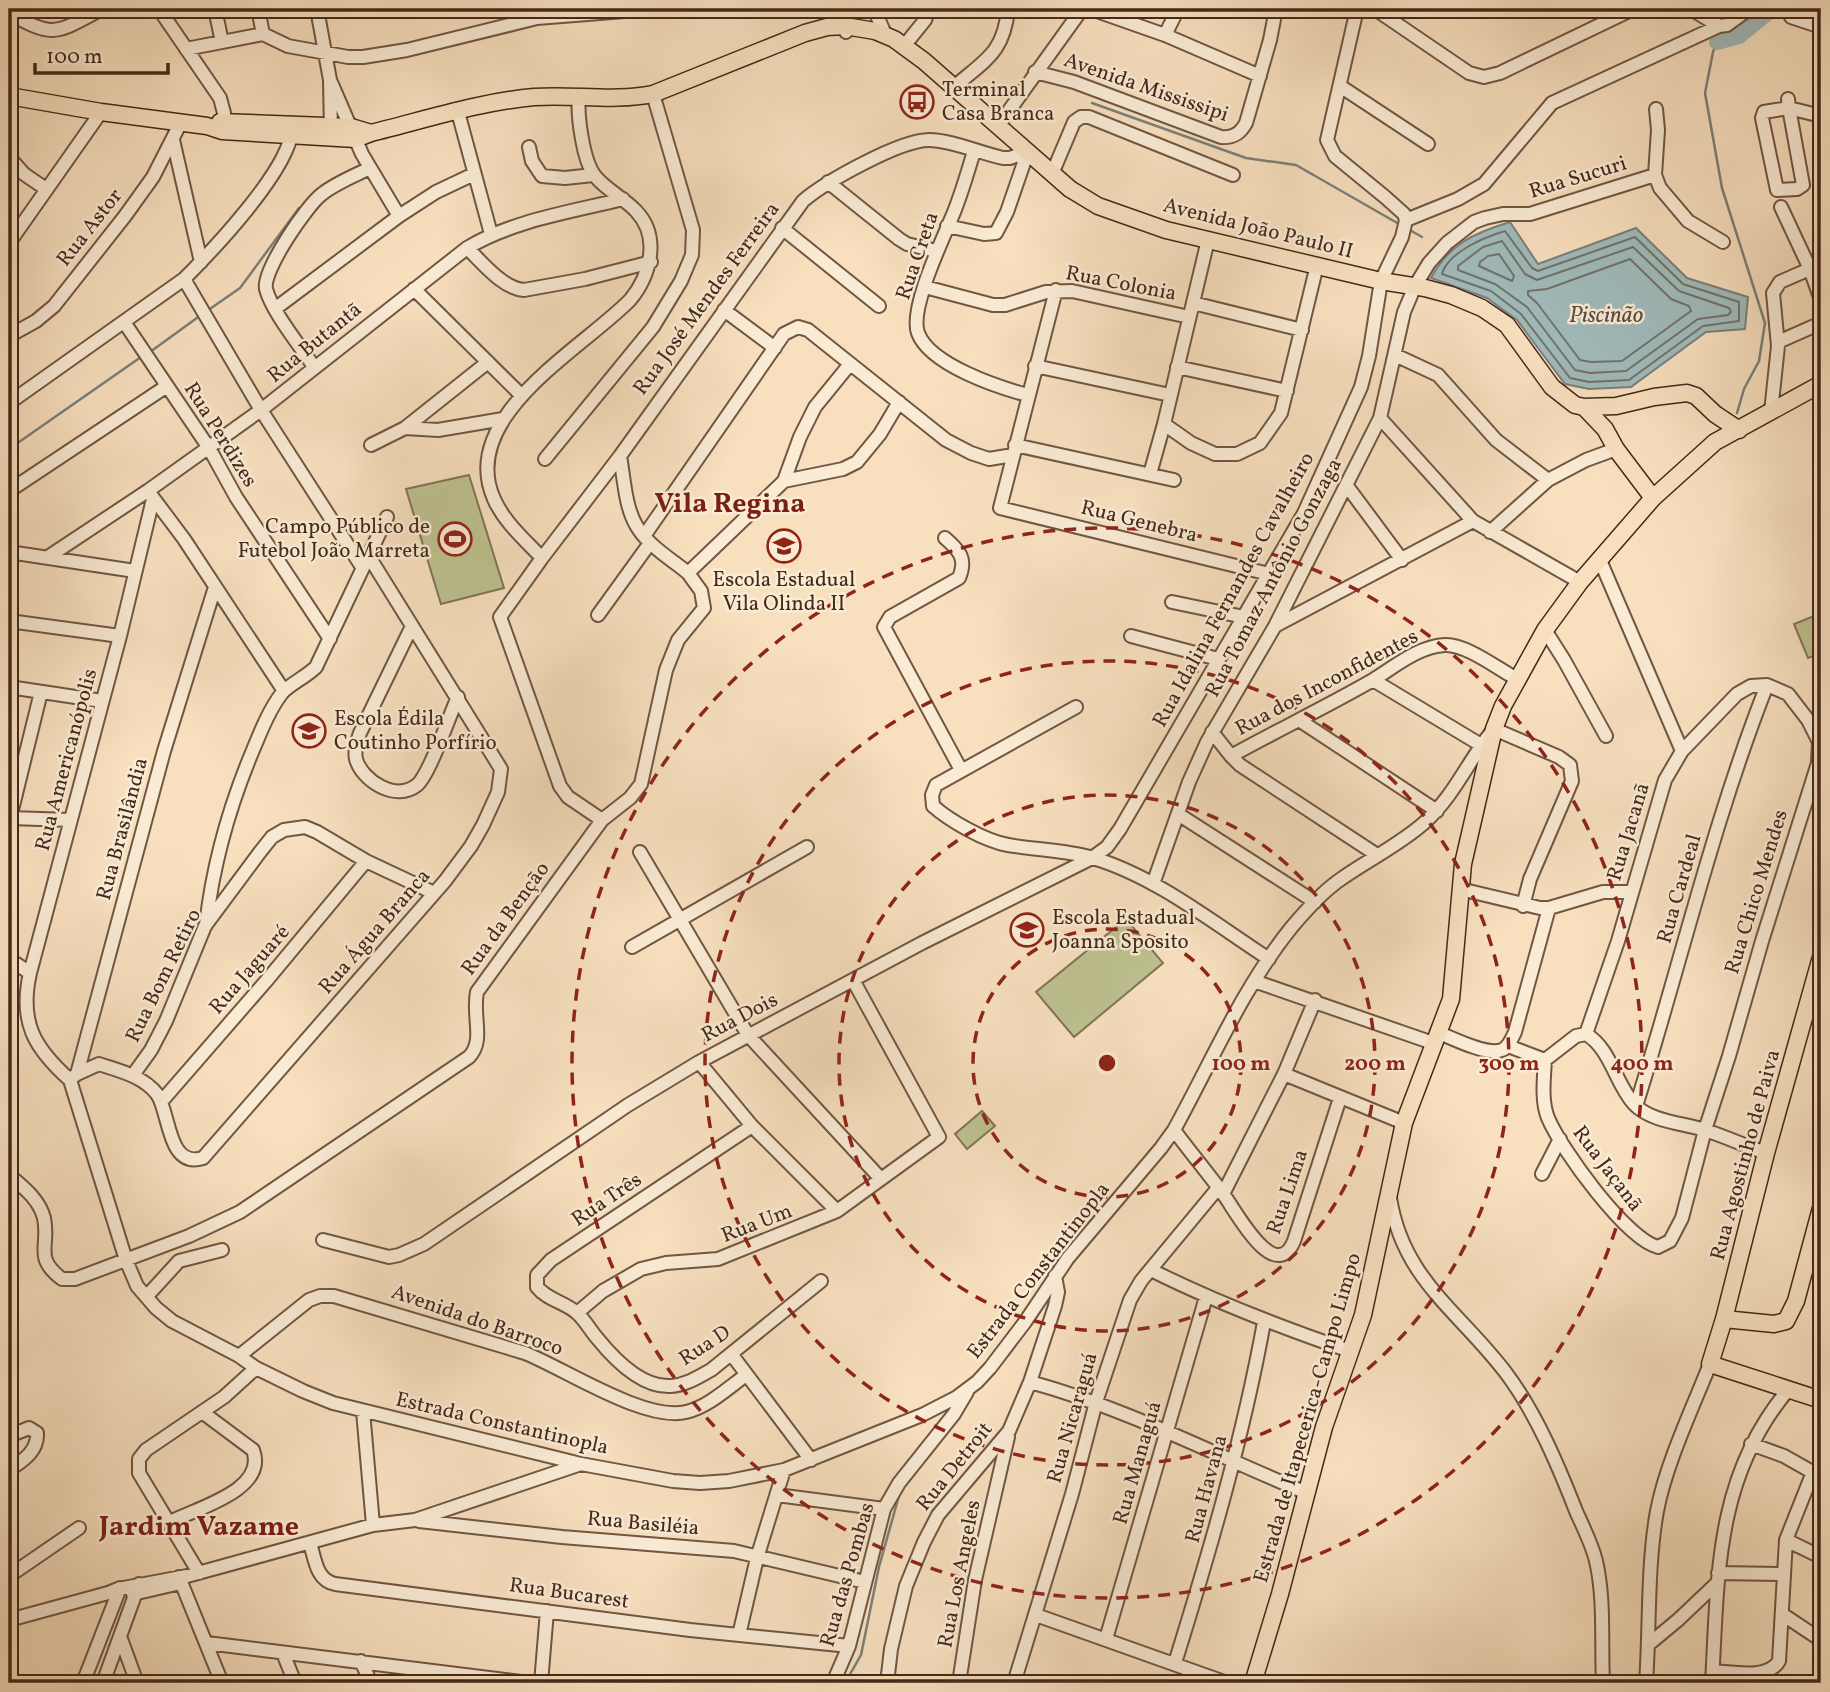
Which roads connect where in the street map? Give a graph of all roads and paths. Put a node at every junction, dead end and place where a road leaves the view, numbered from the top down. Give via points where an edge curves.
1 (102, 9) edge
2 (159, 9) edge
3 (215, 9) edge
4 (258, 9) edge
5 (317, 9) edge
6 (650, 9) edge
7 (834, 9) edge
8 (874, 9) edge
9 (929, 9) edge
10 (1008, 9) edge
11 (1082, 9) edge
12 (1091, 9) edge
13 (1178, 9) edge
14 (1276, 9) edge
15 (1357, 9) edge
16 (1375, 9) edge
17 (1606, 9) edge
18 (1633, 9) edge
19 (1691, 9) edge
20 (1749, 9) edge
21 (569, 11) edge
22 (624, 11) edge
23 (9, 13) edge
24 (1796, 13) edge
25 (1618, 17) junction
26 (1719, 26) junction
27 (1821, 27) edge
28 (846, 29) junction
29 (263, 34) junction
30 (885, 34) junction
31 (1165, 35) junction
32 (222, 42) junction
33 (904, 46) junction
34 (186, 49) junction
35 (324, 53) junction
36 (1035, 72) junction
37 (1260, 76) junction
38 (330, 80) junction
39 (1340, 86) junction
40 (954, 87) junction
41 (653, 94) junction
42 (9, 96) edge
43 (579, 97) junction
44 (1789, 103) junction
45 (1656, 109) dead end
46 (101, 112) junction
47 (458, 112) junction
48 (1821, 116) edge
49 (180, 124) junction
50 (217, 126) junction
51 (998, 126) junction
52 (292, 130) junction
53 (331, 132) junction
54 (353, 133) junction
55 (173, 140) junction
56 (1429, 144) dead end
57 (530, 147) dead end
58 (974, 151) junction
59 (1028, 151) junction
60 (9, 157) edge
61 (370, 168) junction
62 (474, 174) junction
63 (1052, 174) junction
64 (593, 175) junction
65 (1233, 175) dead end
66 (1656, 175) junction
67 (828, 182) junction
68 (46, 189) junction
69 (623, 199) junction
70 (1780, 207) dead end
71 (399, 216) junction
72 (1406, 220) junction
73 (947, 226) junction
74 (782, 228) junction
75 (491, 234) junction
76 (1208, 240) junction
77 (1723, 242) dead end
78 (9, 243) edge
79 (467, 248) junction
80 (936, 251) junction
81 (201, 262) junction
82 (651, 262) junction
83 (1317, 265) junction
84 (1815, 266) edge
85 (184, 279) junction
86 (1385, 282) junction
87 (1411, 285) junction
88 (925, 287) junction
89 (414, 289) junction
90 (1056, 290) junction
91 (1821, 300) edge
92 (1193, 303) junction
93 (879, 306) dead end
94 (276, 308) junction
95 (724, 310) junction
96 (1189, 317) junction
97 (124, 321) junction
98 (1821, 323) edge
99 (1302, 330) junction
100 (9, 336) edge
101 (1778, 342) junction
102 (775, 348) junction
103 (1395, 355) junction
104 (488, 362) junction
105 (850, 364) junction
106 (1035, 366) junction
107 (314, 367) junction
108 (1177, 367) junction
109 (1821, 384) edge
110 (167, 386) junction
111 (1287, 391) junction
112 (1027, 395) junction
113 (1170, 395) junction
114 (522, 396) junction
115 (899, 402) junction
116 (9, 403) edge
117 (1616, 407) junction
118 (1584, 408) junction
119 (261, 410) junction
120 (1771, 412) junction
121 (1715, 414) junction
122 (1380, 418) junction
123 (503, 419) junction
124 (1164, 424) junction
125 (1602, 425) junction
126 (405, 428) junction
127 (1739, 430) junction
128 (1715, 442) junction
129 (371, 445) dead end
130 (209, 448) junction
131 (1616, 449) junction
132 (1014, 450) junction
133 (620, 456) junction
134 (545, 459) dead end
135 (1150, 474) junction
136 (1174, 480) dead end
137 (1548, 480) junction
138 (784, 481) junction
139 (1347, 486) junction
140 (10, 488) edge
141 (151, 495) junction
142 (1653, 498) junction
143 (387, 517) dead end
144 (1474, 522) junction
145 (1490, 531) junction
146 (945, 538) dead end
147 (647, 539) junction
148 (9, 552) edge
149 (48, 557) junction
150 (542, 558) junction
151 (1599, 558) junction
152 (1402, 560) junction
153 (365, 561) junction
154 (135, 571) junction
155 (688, 573) junction
156 (1269, 574) junction
157 (1580, 582) junction
158 (215, 587) junction
159 (1171, 602) dead end
160 (598, 615) dead end
161 (1244, 617) junction
162 (9, 621) edge
163 (412, 626) junction
164 (1275, 626) junction
165 (1545, 630) junction
166 (120, 636) junction
167 (1130, 636) dead end
168 (330, 639) junction
169 (1218, 659) junction
170 (1517, 679) junction
171 (1373, 680) junction
172 (1767, 685) junction
173 (9, 687) edge
174 (284, 691) junction
175 (41, 692) junction
176 (458, 697) junction
177 (102, 701) junction
178 (1076, 707) dead end
179 (1299, 720) junction
180 (1494, 729) junction
181 (1212, 732) junction
182 (1606, 736) dead end
183 (1481, 745) junction
184 (1682, 751) junction
185 (1230, 756) junction
186 (961, 770) junction
187 (1437, 811) junction
188 (1178, 814) junction
189 (10, 820) edge
190 (71, 820) junction
191 (602, 820) junction
192 (807, 847) dead end
193 (640, 852) dead end
194 (1377, 855) junction
195 (1092, 858) junction
196 (366, 861) junction
197 (1153, 884) junction
198 (1460, 889) junction
199 (1631, 892) junction
200 (434, 893) junction
201 (1315, 902) junction
202 (1523, 906) junction
203 (1549, 908) junction
204 (680, 920) junction
205 (205, 926) junction
206 (632, 947) dead end
207 (9, 959) edge
208 (1269, 959) junction
209 (1821, 961) edge
210 (30, 973) junction
211 (853, 980) junction
212 (1254, 981) junction
213 (1315, 1000) junction
214 (1586, 1034) junction
215 (748, 1035) junction
216 (1435, 1038) junction
217 (1508, 1046) junction
218 (1545, 1060) junction
219 (699, 1062) junction
220 (1284, 1074) junction
221 (133, 1075) junction
222 (73, 1077) junction
223 (1340, 1098) junction
224 (160, 1102) junction
225 (1636, 1106) junction
226 (1404, 1123) junction
227 (751, 1126) junction
228 (1174, 1130) junction
229 (1714, 1134) junction
230 (1560, 1139) junction
231 (1766, 1153) junction
232 (1542, 1174) dead end
233 (9, 1175) edge
234 (881, 1179) junction
235 (1221, 1191) junction
236 (1389, 1191) junction
237 (1821, 1208) edge
238 (837, 1211) junction
239 (323, 1240) dead end
240 (222, 1250) dead end
241 (126, 1260) junction
242 (1151, 1270) junction
243 (1055, 1276) junction
244 (821, 1281) dead end
245 (147, 1296) junction
246 (1206, 1297) junction
247 (577, 1313) junction
248 (1724, 1319) junction
249 (1264, 1322) junction
250 (1350, 1351) junction
251 (732, 1355) junction
252 (239, 1356) junction
253 (1710, 1364) junction
254 (256, 1368) junction
255 (746, 1375) junction
256 (977, 1382) junction
257 (1030, 1382) junction
258 (1788, 1390) junction
259 (1821, 1400) edge
260 (1096, 1402) junction
261 (363, 1411) junction
262 (202, 1412) junction
263 (1009, 1431) junction
264 (1166, 1433) junction
265 (9, 1435) edge
266 (1751, 1444) junction
267 (810, 1460) junction
268 (1235, 1463) junction
269 (581, 1464) junction
270 (9, 1470) edge
271 (784, 1470) junction
272 (1817, 1474) edge
273 (1307, 1493) junction
274 (777, 1495) junction
275 (884, 1509) junction
276 (415, 1520) junction
277 (170, 1522) junction
278 (373, 1525) junction
279 (79, 1528) dead end
280 (1786, 1540) junction
281 (310, 1543) junction
282 (1821, 1557) edge
283 (757, 1558) junction
284 (1783, 1574) junction
285 (9, 1576) edge
286 (187, 1577) junction
287 (1718, 1578) junction
288 (865, 1582) junction
289 (138, 1589) junction
290 (115, 1593) junction
291 (547, 1611) junction
292 (1782, 1614) junction
293 (1036, 1615) junction
294 (9, 1619) edge
295 (738, 1634) junction
296 (121, 1639) junction
297 (1106, 1639) junction
298 (1821, 1640) edge
299 (207, 1643) junction
300 (1649, 1644) junction
301 (849, 1646) junction
302 (283, 1653) junction
303 (361, 1661) junction
304 (1175, 1663) junction
305 (1713, 1677) edge
306 (831, 1682) edge
307 (83, 1683) edge
308 (103, 1683) edge
309 (136, 1683) edge
310 (222, 1683) edge
311 (295, 1683) edge
312 (371, 1683) edge
313 (529, 1683) edge
314 (541, 1683) edge
315 (887, 1683) edge
316 (959, 1683) edge
317 (1014, 1683) edge
318 (1227, 1683) edge
319 (1253, 1683) edge
320 (1603, 1683) edge
321 (1646, 1683) edge

1 - 23 street via 49,31
2 - 34 street
3 - 32 street
4 - 29 street
5 - 35 street
6 - 22 street
7 - 28 street
8 - 30 street
9 - 33 street
10 - 40 street via 1004,38 998,47
11 - 36 street
12 - 31 street
13 - 31 street
14 - 37 street, Avenida Mississipi
15 - 39 street
16 - 25 street via 1469,73 1484,77
17 - 25 street
18 - 25 street
19 - 26 street
20 - 26 street
21 - 22 street
21 - 35 street via 380,55
24 - 27 street
26 - 72 street via 1552,103 1484,184
28 - 30 main road, Avenida João Paulo II
28 - 33 main road, Avenida João Paulo II
28 - 41 main road, Avenida João Paulo II via 805,33
29 - 32 street
29 - 35 street via 288,46
30 - 33 main road, Avenida João Paulo II
31 - 37 street
32 - 34 street
33 - 40 main road, Avenida João Paulo II
34 - 50 street via 220,98
35 - 38 street
36 - 37 street, Avenida Mississipi via 1230,138 1246,124
36 - 51 street
38 - 53 street
38 - 54 street
39 - 56 street
39 - 72 street via 1327,140 1335,156
40 - 51 main road, Avenida João Paulo II
41 - 43 main road, Avenida João Paulo II
41 - 134 street via 693,230 692,255 653,327
42 - 46 main road, Avenida João Paulo II
43 - 47 main road, Avenida João Paulo II via 533,97
43 - 64 street via 580,129
44 - 44 street via 1767,110 1762,118 1775,186 1783,192 1803,185
44 - 48 street
45 - 66 street
46 - 49 main road, Avenida João Paulo II
46 - 68 street
47 - 54 main road, Avenida João Paulo II
47 - 62 street
49 - 50 main road, Avenida João Paulo II
49 - 55 street, Rua Astor
50 - 52 main road, Avenida João Paulo II
51 - 59 main road, Avenida João Paulo II
52 - 53 main road, Avenida João Paulo II
52 - 81 street via 257,196
53 - 54 main road, Avenida João Paulo II
54 - 61 street
55 - 81 street
55 - 100 street, Rua Astor via 153,177 54,306
57 - 64 street via 532,161 542,176
58 - 59 street, Rua José Mendes Ferreira via 1010,158
58 - 67 street, Rua José Mendes Ferreira via 934,140 916,142
58 - 73 street, Rua Creta
59 - 63 main road, Avenida João Paulo II
59 - 73 street via 996,233
60 - 68 street
61 - 71 street
61 - 94 street via 322,194 302,215 267,274 267,291
62 - 71 street via 436,191
62 - 75 street
63 - 65 street via 1074,122 1089,117
63 - 76 main road, Avenida João Paulo II via 1098,206
64 - 69 street
66 - 77 street via 1660,188 1688,221
66 - 87 street, Rua Sucuri via 1530,214 1494,215 1474,222 1429,262
67 - 74 street, Rua José Mendes Ferreira via 803,201
67 - 80 street via 899,239
68 - 78 street
69 - 75 street, Rua Butantã
69 - 82 street via 644,223
70 - 84 street
71 - 94 street
72 - 86 street, Rua Idalina Fernandes Cavalheiro
73 - 80 street, Rua Creta
74 - 93 street
74 - 95 street, Rua José Mendes Ferreira
75 - 79 street, Rua Butantã
76 - 83 main road, Avenida João Paulo II
76 - 92 street
79 - 82 street via 505,283 524,290
79 - 89 street, Rua Butantã
80 - 88 street, Rua Creta
81 - 85 street
82 - 114 street via 636,293 621,309
83 - 86 main road, Avenida João Paulo II
83 - 99 street
84 - 91 street
84 - 101 street via 1775,287
85 - 97 street
85 - 119 street, Rua Água Branca
86 - 87 main road, Avenida João Paulo II
86 - 156 street, Rua Idalina Fernandes Cavalheiro via 1361,387 1324,474
87 - 103 street, Rua Tomaz Antônio Gonzaga
87 - 118 main road, Avenida João Paulo II via 1466,300 1507,325 1552,387
88 - 90 street, Rua Colonia via 1004,305
88 - 112 street, Rua Creta via 917,322 923,341 974,377
89 - 104 street
89 - 107 street, Rua Butantã
90 - 96 street, Rua Colonia via 1085,292
90 - 106 street
92 - 96 street
92 - 99 street
94 - 107 street
95 - 102 street
95 - 133 street, Rua José Mendes Ferreira
96 - 108 street
97 - 110 street, Rua Perdizes
97 - 116 street
98 - 101 street
99 - 111 street
101 - 120 street
102 - 105 street via 788,331 803,327
102 - 147 street
103 - 122 street, Rua Tomaz Antônio Gonzaga
103 - 137 street via 1438,376 1496,440
104 - 114 street
104 - 126 street
105 - 115 street
105 - 138 street via 815,408
106 - 112 street
106 - 113 street
107 - 119 street, Rua Butantã
108 - 111 street
108 - 113 street
109 - 120 main road, Estrada de Itapecerica-Campo Limpo
110 - 130 street, Rua Perdizes
110 - 140 street
111 - 124 street via 1272,429 1260,443 1237,454 1224,456 1205,450
112 - 132 street
113 - 124 street
114 - 123 street
115 - 132 street via 964,450 989,459
115 - 138 street via 858,462
117 - 118 main road
117 - 121 main road via 1687,393
117 - 125 main road
118 - 125 main road, Avenida João Paulo II
119 - 130 street, Rua Butantã
119 - 153 street, Rua Água Branca
120 - 127 main road, Estrada de Itapecerica-Campo Limpo
121 - 127 main road
121 - 128 main road
122 - 139 street, Rua Tomaz Antônio Gonzaga
122 - 144 street
123 - 126 street via 438,430
123 - 150 street via 491,444 490,486 500,510
124 - 135 street
125 - 131 main road, Avenida João Paulo II
126 - 129 street
127 - 128 main road, Estrada de Itapecerica-Campo Limpo
128 - 142 main road, Estrada de Itapecerica-Campo Limpo
130 - 141 street, Rua Butantã
130 - 168 street, Rua Perdizes
131 - 137 street
131 - 142 main road, Avenida João Paulo II
132 - 135 street
132 - 156 street, Rua Genebra via 1000,508
133 - 147 street via 630,510
133 - 150 street, Rua José Mendes Ferreira
135 - 136 street
137 - 145 street
138 - 155 street
139 - 152 street
139 - 164 street, Rua Tomaz Antônio Gonzaga
141 - 149 street, Rua Butantã
141 - 154 street, Rua Americanópolis
141 - 158 street
142 - 151 main road, Estrada de Itapecerica-Campo Limpo
143 - 153 street
144 - 145 street
144 - 152 street
145 - 157 street
146 - 186 street via 962,556 960,578 890,617 884,627
147 - 155 street
147 - 160 street
148 - 149 street
149 - 154 street
150 - 191 street, Rua José Mendes Ferreira via 500,617 560,786 568,797
151 - 157 main road, Estrada de Itapecerica-Campo Limpo
151 - 184 street
152 - 164 street
153 - 163 street, Rua Água Branca
153 - 168 street
154 - 166 street, Rua Americanópolis
155 - 191 street, Rua da Benção via 701,592 704,608 678,640 669,660 641,784
156 - 161 street, Rua Idalina Fernandes Cavalheiro
157 - 165 main road, Estrada de Itapecerica-Campo Limpo
158 - 174 street
158 - 222 street, Rua Brasilândia
159 - 161 street
161 - 169 street, Rua Idalina Fernandes Cavalheiro
162 - 166 street
163 - 176 street, Rua Água Branca
163 - 176 street via 355,751 372,782 391,790 416,785 429,767
164 - 181 street, Rua Tomaz Antônio Gonzaga
165 - 170 main road, Estrada de Itapecerica-Campo Limpo
165 - 182 street
166 - 177 street, Rua Americanópolis
167 - 169 street
168 - 174 street via 316,667
169 - 195 street, Rua Idalina Fernandes Cavalheiro via 1121,830
170 - 171 street, Rua dos Inconfidentes via 1463,648 1444,645 1408,658
170 - 180 main road, Estrada de Itapecerica-Campo Limpo
171 - 179 street, Rua dos Inconfidentes
171 - 183 street
172 - 184 street, Rua Jacanã via 1744,689
172 - 225 street, Rua Cardeal via 1723,810
172 - 229 street, Rua Chico Mendes via 1794,701 1816,734 1819,751 1730,1056
173 - 175 street
174 - 205 street via 258,739 230,810 213,872
175 - 177 street
175 - 189 street
176 - 200 street, Rua Água Branca via 502,775 484,825
177 - 190 street, Rua Americanópolis
178 - 186 street
179 - 185 street, Rua dos Inconfidentes
179 - 187 street
180 - 183 street, Estrada Constantinopla
180 - 198 main road, Estrada de Itapecerica-Campo Limpo
180 - 202 street via 1566,761 1572,771 1570,789
181 - 185 street
181 - 188 street, Rua Tomaz Antônio Gonzaga
183 - 187 street, Estrada Constantinopla
184 - 199 street, Rua Jacanã via 1657,799
185 - 194 street
186 - 195 street via 936,785 932,795 933,806 943,815 1004,845
187 - 194 street, Estrada Constantinopla
188 - 197 street, Rua Tomaz Antônio Gonzaga
188 - 201 street
189 - 190 street
190 - 210 street, Rua Americanópolis
191 - 241 street, Rua da Benção via 477,992 478,1040 469,1057 240,1212
192 - 204 street
193 - 204 street
194 - 201 street, Estrada Constantinopla
195 - 197 street
195 - 211 street, Rua Dois
196 - 200 street, Rua Bom Retiro
196 - 205 street, Rua Bom Retiro via 305,827 284,830 260,852
196 - 224 street, Rua Jaguaré
197 - 208 street
198 - 202 street
198 - 216 main road, Estrada de Itapecerica-Campo Limpo via 1453,990
199 - 203 street via 1603,892
199 - 214 street, Rua Jacanã
200 - 224 street, Rua Água Branca via 203,1158 191,1159 180,1152
201 - 208 street, Estrada Constantinopla
202 - 203 street
203 - 217 street
204 - 206 street
204 - 215 street
205 - 221 street, Rua Bom Retiro via 166,1021
207 - 210 street
208 - 212 street, Estrada Constantinopla
209 - 231 main road, Rua Agostinho de Paiva
210 - 222 street, Rua Americanópolis via 26,1018 33,1037 51,1063
211 - 215 street, Rua Dois
211 - 234 street, Rua Um via 939,1137
212 - 213 street
212 - 228 street, Estrada Constantinopla
213 - 216 street
213 - 220 street, Rua Nicaraguá
214 - 218 street via 1576,1036
214 - 225 street via 1597,1041
215 - 219 street, Rua Dois
215 - 234 street
216 - 217 street via 1484,1050 1500,1051
216 - 226 main road, Estrada de Itapecerica-Campo Limpo
217 - 218 street
218 - 230 street, Rua Jaçanã via 1545,1109
219 - 227 street
219 - 239 street, Rua Dois via 424,1244 389,1257
220 - 223 street
220 - 235 street, Rua Nicaraguá
221 - 222 street, Rua Água Branca via 99,1064
221 - 224 street, Rua Água Branca via 153,1090
222 - 241 street, Rua Americanópolis
223 - 226 street
223 - 235 street, Rua Lima via 1287,1252 1271,1253 1256,1242
225 - 229 street via 1658,1118
226 - 236 main road, Estrada de Itapecerica-Campo Limpo
227 - 238 street
227 - 247 street, Rua Três via 542,1268 537,1287
228 - 235 street, Rua Lima
228 - 243 street, Estrada Constantinopla
229 - 230 street, Rua Jaçanã via 1682,1218 1670,1241 1658,1247 1626,1227
229 - 231 street
230 - 232 street
231 - 248 main road, Rua Agostinho de Paiva
233 - 241 street, Rua da Benção via 40,1208 46,1263 62,1279
234 - 238 street, Rua Um
235 - 242 street, Rua Nicaraguá
236 - 250 main road, Estrada de Itapecerica-Campo Limpo via 1370,1289
236 - 320 street via 1397,1229 1417,1271 1506,1373 1564,1480 1595,1558
237 - 248 main road via 1796,1301 1786,1321
238 - 247 street, Rua Um via 718,1259 641,1269
240 - 245 street via 179,1261
241 - 245 street
242 - 246 street
242 - 260 street, Rua Nicaraguá via 1124,1314
243 - 256 street, Estrada Constantinopla
243 - 257 street, Rua Detroit via 1058,1296
244 - 251 street, Rua D
245 - 252 street via 172,1321
246 - 249 street
246 - 264 street, Rua Managuá
247 - 251 street, Rua D via 620,1362 661,1385 691,1381
248 - 253 main road, Rua Agostinho de Paiva
249 - 250 street
249 - 268 street, Rua Havana
250 - 273 main road, Estrada de Itapecerica-Campo Limpo
251 - 255 street
252 - 254 street
252 - 255 street, Avenida do Barroco via 309,1300 334,1296 525,1353 656,1411 695,1409
253 - 258 main road
253 - 300 street via 1657,1510
254 - 261 street, Estrada Constantinopla via 303,1391
254 - 262 street
255 - 267 street
256 - 267 street, Estrada Constantinopla via 922,1415
256 - 275 street, Rua das Pombas
257 - 260 street
257 - 263 street, Rua Detroit
258 - 259 main road
258 - 266 street
260 - 264 street
260 - 293 street, Rua Nicaraguá
261 - 269 street, Estrada Constantinopla
261 - 278 street
262 - 277 street via 141,1455 138,1464
262 - 277 street via 253,1450 253,1472 240,1489
263 - 315 street, Rua Detroit via 929,1529 906,1586
263 - 316 street, Rua Los Angeles via 975,1580
264 - 268 street
264 - 297 street, Rua Managuá
265 - 270 street via 29,1428 37,1438 34,1449
266 - 272 street
266 - 287 street via 1729,1502
267 - 271 street, Estrada Constantinopla
268 - 273 street
268 - 304 street, Rua Havana
269 - 271 street, Estrada Constantinopla via 701,1483
269 - 276 street
271 - 274 street
272 - 280 street
273 - 319 main road, Estrada de Itapecerica-Campo Limpo
274 - 275 street
274 - 283 street
275 - 288 street, Rua das Pombas
276 - 278 street
276 - 283 street, Rua Basiléia via 722,1550
277 - 286 street
278 - 281 street
279 - 285 street
280 - 282 street
280 - 284 street
281 - 286 street
281 - 291 street, Rua Bucarest via 318,1571 327,1582
283 - 288 street, Rua Basiléia
283 - 295 street
284 - 287 street
284 - 292 street
286 - 289 street
286 - 299 street
287 - 300 street
287 - 305 street
288 - 301 street, Rua das Pombas
289 - 290 street
289 - 296 street
290 - 294 street
290 - 307 street
291 - 295 street, Rua Bucarest
291 - 314 street
292 - 298 street
292 - 305 street via 1776,1666
293 - 297 street
293 - 317 street, Rua Nicaraguá
295 - 301 street, Rua Bucarest
296 - 308 street
296 - 309 street
297 - 304 street
299 - 302 street
299 - 310 street
300 - 321 street
301 - 306 street, Rua das Pombas
302 - 303 street
302 - 311 street
303 - 312 street
303 - 313 street
304 - 318 street

